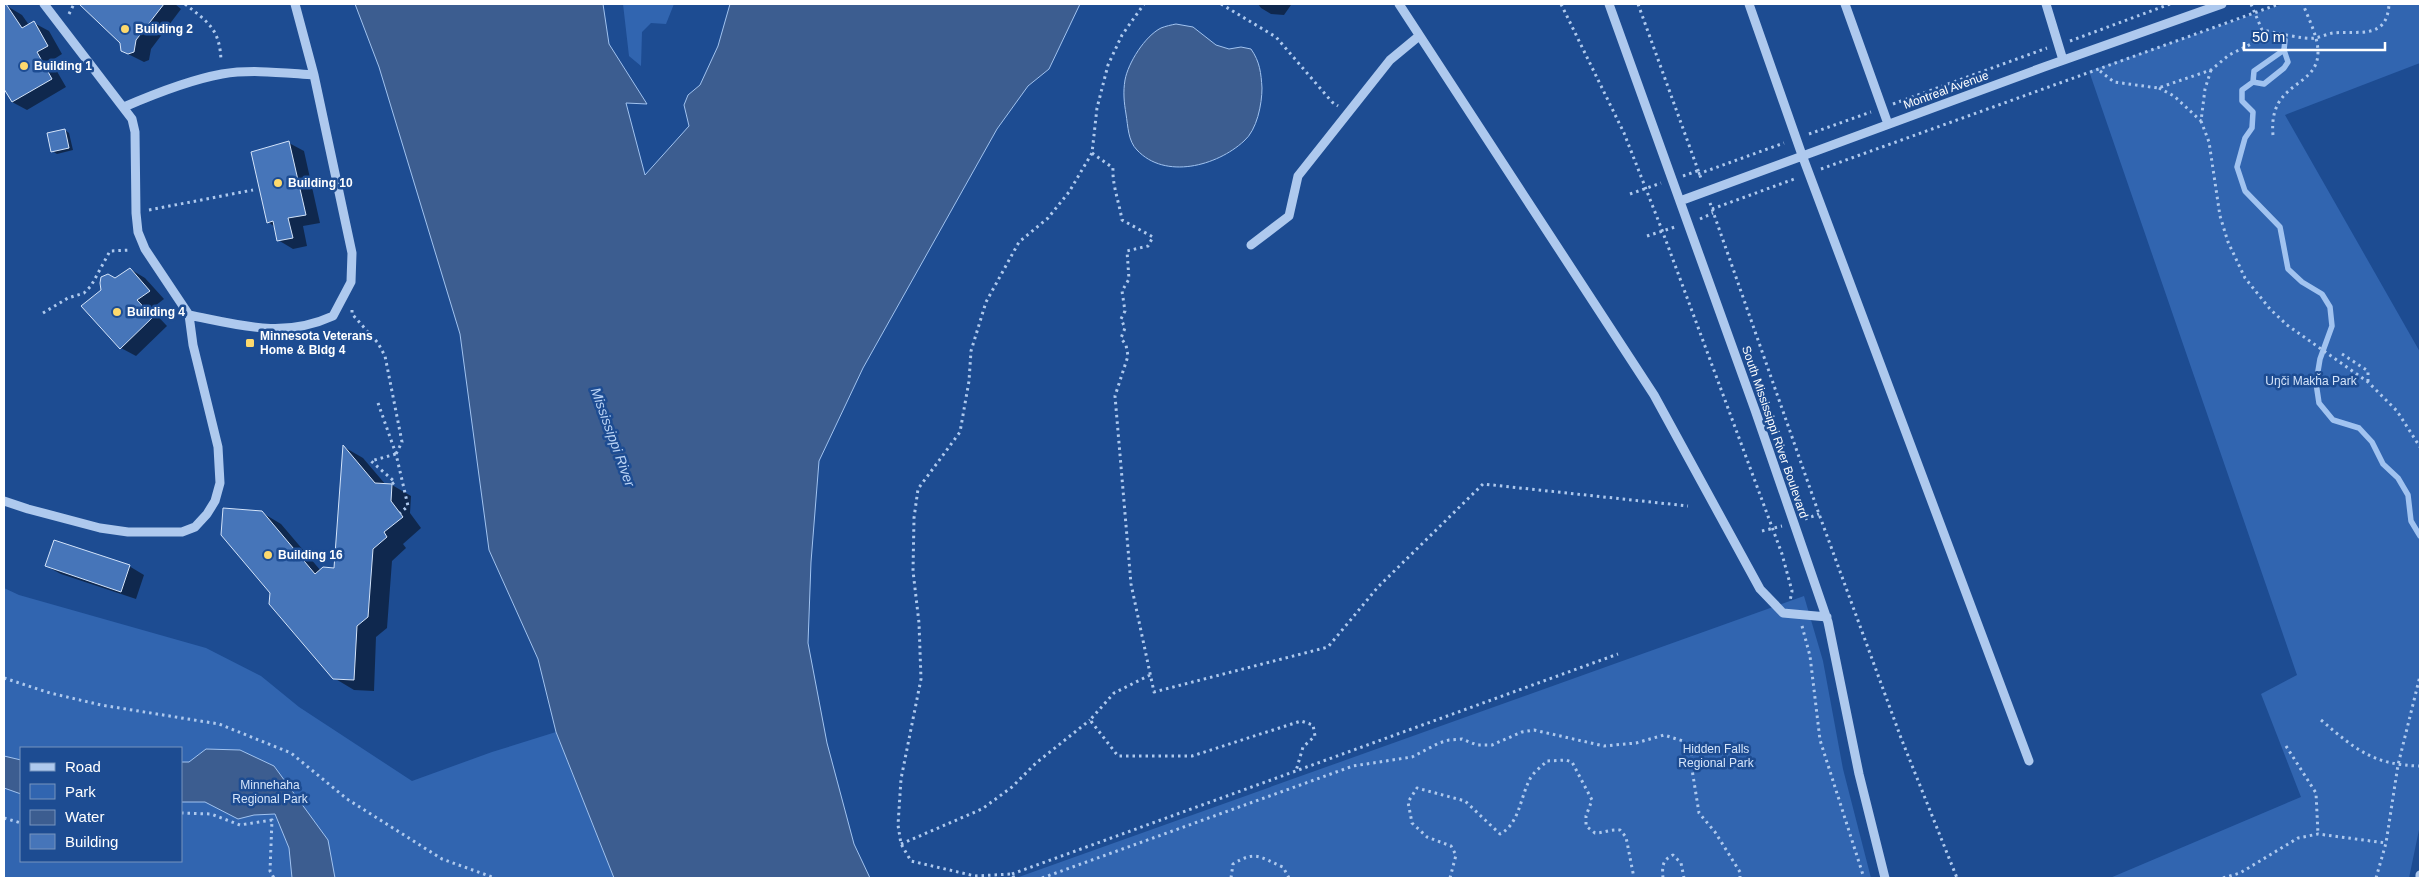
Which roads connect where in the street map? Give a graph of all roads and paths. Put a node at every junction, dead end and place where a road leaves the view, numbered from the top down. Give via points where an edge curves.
1 (44, 4) edge
2 (185, 4) edge
3 (295, 4) edge
4 (1144, 4) edge
5 (1221, 4) edge
6 (1399, 4) edge
7 (1560, 4) edge
8 (1608, 4) edge
9 (1638, 4) edge
10 (1748, 4) edge
11 (1845, 4) edge
12 (2046, 4) edge
13 (2170, 4) edge
14 (2222, 4) edge
15 (2251, 4) edge
16 (2279, 4) edge
17 (2304, 4) edge
18 (2389, 4) edge
19 (2254, 12) junction
20 (2262, 30) junction
21 (1419, 36) junction
22 (2084, 36) dead end
23 (2315, 38) junction
24 (2038, 52) dead end
25 (2063, 60) junction
26 (2211, 70) junction
27 (2100, 71) dead end
28 (222, 74) junction
29 (314, 75) junction
30 (2158, 88) junction
31 (1893, 104) dead end
32 (124, 108) junction
33 (1350, 112) junction
34 (2201, 121) junction
35 (1888, 124) junction
36 (2273, 134) dead end
37 (1092, 153) junction
38 (1802, 155) junction
39 (1808, 174) junction
40 (1645, 189) junction
41 (253, 190) dead end
42 (1707, 191) junction
43 (1630, 194) dead end
44 (1680, 201) junction
45 (1712, 209) junction
46 (136, 213) junction
47 (1662, 230) junction
48 (1647, 236) dead end
49 (1251, 245) dead end
50 (145, 249) junction
51 (44, 313) dead end
52 (189, 315) junction
53 (2342, 354) dead end
54 (2368, 382) junction
55 (378, 403) dead end
56 (2420, 446) edge
57 (396, 454) junction
58 (392, 484) dead end
59 (4, 501) edge
60 (1688, 506) dead end
61 (400, 513) dead end
62 (1772, 528) junction
63 (1762, 531) dead end
64 (1797, 616) junction
65 (1827, 617) junction
66 (1618, 654) dead end
67 (1150, 676) junction
68 (2420, 676) edge
69 (4, 678) edge
70 (2418, 690) edge
71 (1090, 720) junction
72 (2321, 720) dead end
73 (2286, 746) dead end
74 (2029, 761) dead end
75 (2398, 766) junction
76 (2420, 766) edge
77 (1296, 771) junction
78 (182, 813) edge
79 (4, 818) edge
80 (20, 823) edge
81 (2318, 834) junction
82 (2386, 843) junction
83 (901, 844) junction
84 (1012, 874) junction
85 (274, 878) edge
86 (495, 878) edge
87 (1014, 878) edge
88 (1042, 878) edge
89 (1231, 878) edge
90 (1289, 878) edge
91 (1450, 878) edge
92 (1634, 878) edge
93 (1663, 878) edge
94 (1684, 878) edge
95 (1740, 878) edge
96 (1864, 878) edge
97 (1885, 878) edge
98 (1957, 878) edge
99 (2223, 878) edge
100 (2376, 878) edge

1 - 32 street
2 - 28 path via 214,28 221,52
3 - 29 street
4 - 37 path via 1122,35 1108,65 1096,108
5 - 33 path via 1276,37 1332,102
6 - 21 street
7 - 40 path via 1624,133
8 - 44 street, South Mississippi River Boulevard
9 - 42 path
10 - 38 street
11 - 35 street
12 - 25 street
13 - 22 path
14 - 25 street, Montreal Avenue
15 - 19 path
16 - 19 path
17 - 23 path
18 - 23 path via 2384,21 2372,31 2333,33
19 - 20 path
19 - 39 path
20 - 23 path
20 - 26 path via 2251,44 2229,55
21 - 33 street via 1390,60
21 - 64 street via 1654,395 1760,589 1783,614
23 - 36 path via 2318,52 2314,68 2281,97 2273,116
24 - 31 path
25 - 35 street, Montreal Avenue
26 - 30 path
26 - 34 path via 2204,89
27 - 30 path via 2114,82
28 - 29 street
28 - 32 street via 153,95
29 - 52 street via 352,254 351,282 344,298 333,316 286,330 254,328
30 - 34 path via 2174,96
32 - 46 street via 132,119 135,132
33 - 49 street via 1298,176 1289,216
34 - 54 path via 2209,142 2220,216 2245,278 2270,308 2309,342
35 - 38 street, Montreal Avenue
37 - 67 path via 1114,168 1112,182 1118,191 1122,220 1153,238 1148,246 1127,251 1129,279 1122,291 1125,311 1121,319 1125,328 1121,338 1128,356 1115,396 1131,584
37 - 83 path via 1069,192 1048,218 1019,242 986,302 971,351 960,432 918,489 913,571 921,679 901,779 898,825
38 - 39 street
38 - 42 street, Montreal Avenue
39 - 45 path
39 - 74 street
40 - 43 path
40 - 47 path
41 - 46 path
42 - 44 street, Montreal Avenue
42 - 45 path
44 - 65 street, South Mississippi River Boulevard
45 - 98 path via 1901,738
46 - 50 street via 138,232
47 - 48 path
47 - 62 path
50 - 51 path via 110,251 84,294 68,298
50 - 52 street
52 - 59 street via 220,468 220,483 214,500 195,527 182,532 128,532 100,528
53 - 54 path via 2368,372
54 - 56 path via 2397,411
55 - 57 path
57 - 58 path via 371,460 395,482
57 - 61 path via 408,506
60 - 67 path via 1483,484 1378,587 1328,647 1154,692
62 - 63 path
62 - 64 path via 1792,591 1790,602
64 - 65 street
64 - 96 path via 1810,656 1820,740
65 - 97 street, South Mississippi River Boulevard via 1859,774
66 - 77 path
67 - 71 path via 1114,693
68 - 70 path
69 - 86 path via 101,705 219,724 291,753 347,798 442,859
70 - 75 path
71 - 77 path via 1118,756 1192,756 1301,721 1313,725 1315,736 1303,747
71 - 83 path via 982,809
72 - 75 path via 2370,756
73 - 81 path via 2316,793
75 - 76 path
75 - 82 path
77 - 84 path
78 - 85 path via 211,814 240,825 272,820 270,871
79 - 80 path
81 - 82 path
81 - 99 path via 2298,838 2240,873
82 - 100 path
83 - 84 path via 911,861 975,876
84 - 87 path
88 - 95 path via 1352,766 1412,757 1449,740 1492,745 1534,730 1604,746 1636,743 1664,735 1683,741 1692,750 1699,813 1715,832 1740,872
89 - 90 path via 1233,864 1248,855 1259,856 1283,867
91 - 92 path via 1456,855 1451,846 1427,837 1412,823 1408,802 1417,788 1466,801 1500,834 1507,831 1520,809 1529,779 1547,761 1566,760 1572,762 1592,800 1586,826 1594,833 1620,830 1626,837
93 - 94 path via 1662,866 1672,854 1681,863

